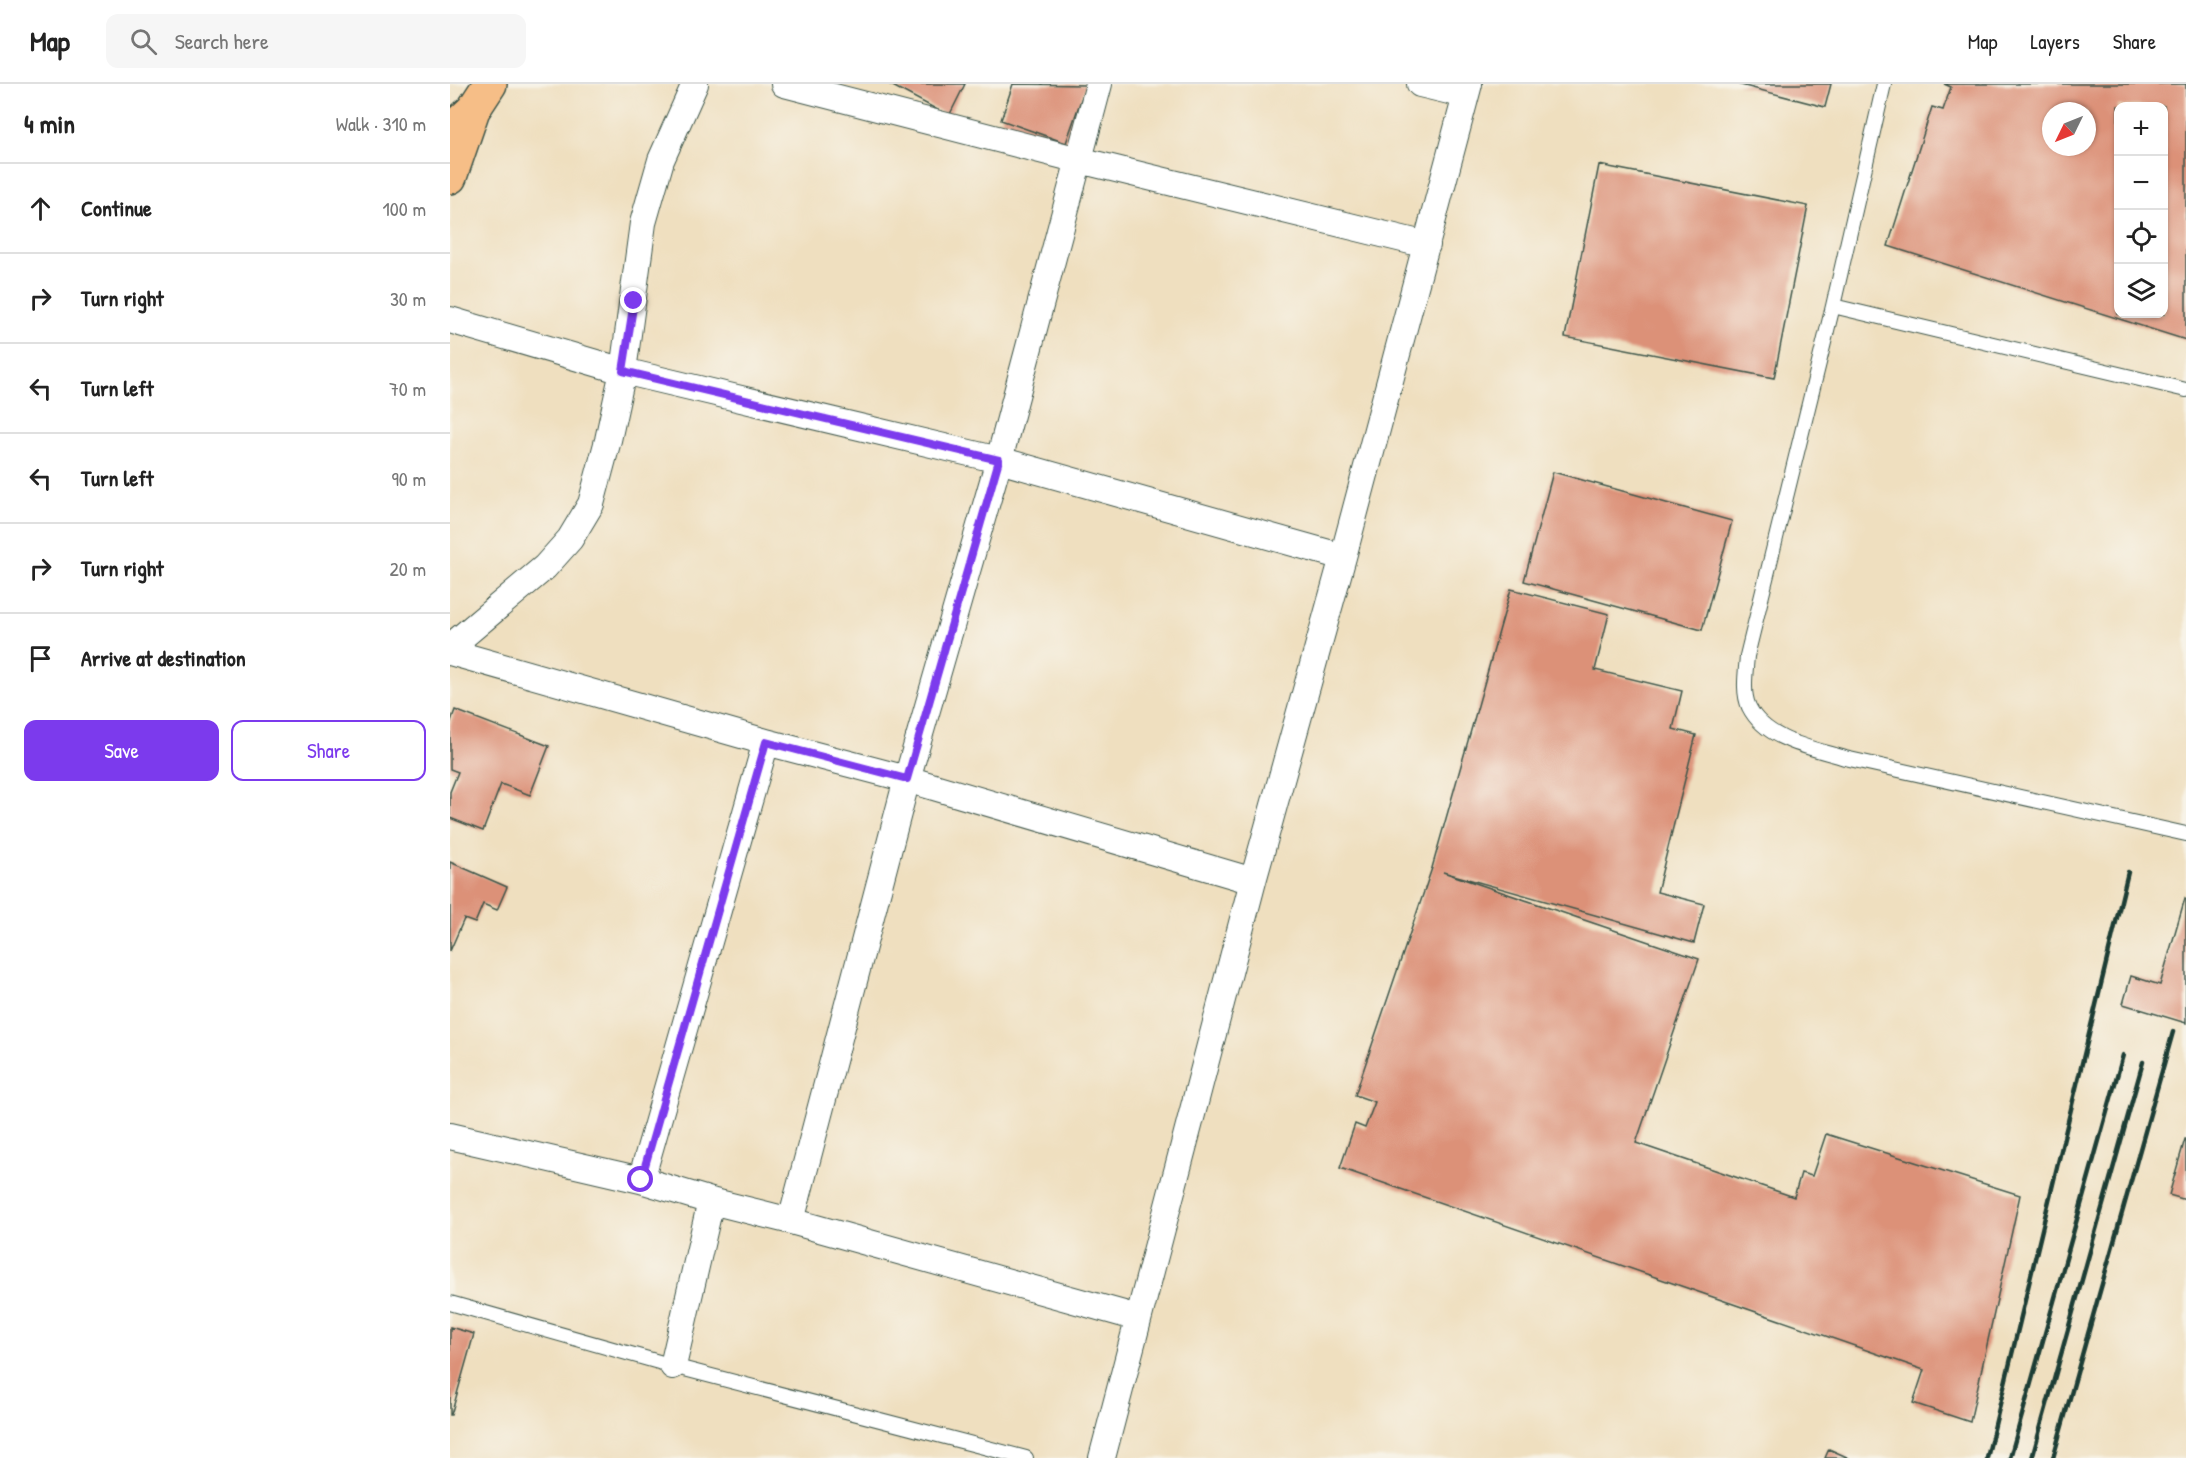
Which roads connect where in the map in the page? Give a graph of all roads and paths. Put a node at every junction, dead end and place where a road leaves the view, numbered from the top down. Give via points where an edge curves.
1 (694, 84) edge
2 (784, 84) edge
3 (1099, 84) edge
4 (1420, 84) edge
5 (1884, 84) edge
6 (1468, 90) edge
7 (471, 109) edge
8 (1079, 160) junction
9 (450, 177) edge
10 (1427, 244) junction
11 (1833, 306) junction
12 (450, 320) edge
13 (623, 371) junction
14 (2186, 390) edge
15 (999, 460) junction
16 (1343, 557) junction
17 (450, 647) edge
18 (450, 652) edge
19 (766, 742) junction
20 (907, 779) junction
21 (2186, 834) edge
22 (1253, 881) junction
23 (450, 1136) edge
24 (641, 1180) junction
25 (711, 1202) junction
26 (790, 1221) junction
27 (450, 1303) edge
28 (1138, 1318) junction
29 (673, 1366) junction
30 (1026, 1458) edge
31 (1102, 1458) edge

1 - 13 street via 661,160 643,223
2 - 8 street
3 - 8 street
4 - 6 street
5 - 11 lane
6 - 10 street
7 - 9 main road
8 - 10 street
8 - 15 street
10 - 16 street
11 - 14 lane
11 - 21 lane via 1747,656 1746,690 1749,706 1759,721 1797,743 1845,758
12 - 13 street
13 - 15 street
13 - 17 street via 591,504 570,539 544,567
15 - 16 street
15 - 20 street
16 - 22 street
18 - 19 street
19 - 20 street
19 - 24 street
20 - 22 street
20 - 26 street
22 - 28 street
23 - 24 street
24 - 25 street
25 - 26 street
25 - 29 street
26 - 28 street
27 - 29 lane
28 - 31 street
29 - 30 lane

